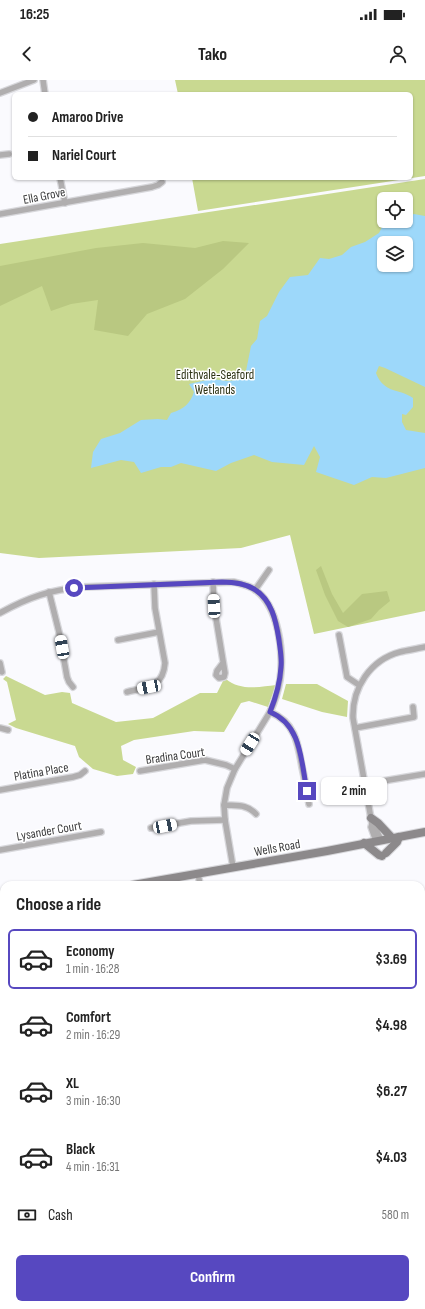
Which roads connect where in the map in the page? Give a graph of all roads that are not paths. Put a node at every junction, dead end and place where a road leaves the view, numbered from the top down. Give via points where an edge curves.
1 (34, 80) edge
2 (43, 80) edge
3 (46, 92) edge
4 (0, 93) edge
5 (9, 154) dead end
6 (0, 155) edge
7 (60, 180) edge
8 (162, 182) dead end
9 (65, 203) junction
10 (0, 214) edge
11 (269, 570) dead end
12 (212, 582) junction
13 (154, 584) junction
14 (255, 590) junction
15 (49, 592) junction
16 (0, 613) edge
17 (159, 632) junction
18 (338, 635) dead end
19 (118, 640) dead end
20 (425, 647) edge
21 (0, 662) edge
22 (223, 663) dead end
23 (2, 672) dead end
24 (359, 685) junction
25 (73, 687) dead end
26 (127, 692) dead end
27 (413, 707) dead end
28 (270, 712) junction
29 (0, 728) edge
30 (355, 728) junction
31 (8, 730) dead end
32 (235, 769) junction
33 (86, 771) dead end
34 (140, 771) dead end
35 (425, 774) edge
36 (365, 784) junction
37 (0, 790) edge
38 (309, 804) dead end
39 (224, 805) junction
40 (256, 814) dead end
41 (225, 820) junction
42 (371, 821) junction
43 (151, 828) dead end
44 (101, 832) dead end
45 (425, 832) edge
46 (396, 837) junction
47 (379, 841) junction
48 (364, 843) junction
49 (0, 850) edge
50 (233, 867) junction
51 (198, 873) junction
52 (155, 881) edge
53 (199, 881) edge

1 - 4 street
2 - 3 street
5 - 6 street
7 - 9 street
8 - 9 street, Ella Grove via 152,188
9 - 10 street, Ella Grove
11 - 14 street
12 - 13 street
12 - 14 street via 234,582
12 - 22 street
13 - 15 street via 82,587
13 - 17 street
14 - 28 street via 268,603 274,617 282,666
15 - 16 street via 24,600
15 - 25 street via 67,677
17 - 19 street
17 - 26 street via 165,663 161,678 149,687
18 - 24 street via 347,678
20 - 24 street via 401,652 381,660
21 - 23 street
24 - 30 street via 353,703
27 - 30 street via 414,717
28 - 32 street
28 - 38 street via 289,725 297,740
29 - 31 street
30 - 36 street
32 - 34 street, Bradina Court via 226,764 205,760
32 - 39 street via 227,788
33 - 37 street, Platina Place via 73,777
35 - 36 street
36 - 42 street
39 - 40 street via 245,806
39 - 41 street
41 - 43 street via 191,821
41 - 50 street
42 - 46 main road via 378,823
42 - 47 street via 372,832
44 - 49 street, Lysander Court
45 - 46 main road, Wells Road
46 - 47 main road, Wells Road
46 - 48 main road via 397,842 384,855 379,855
47 - 48 main road, Wells Road
48 - 50 main road, Wells Road
50 - 51 main road, Wells Road
51 - 52 main road, Wells Road
51 - 53 street

